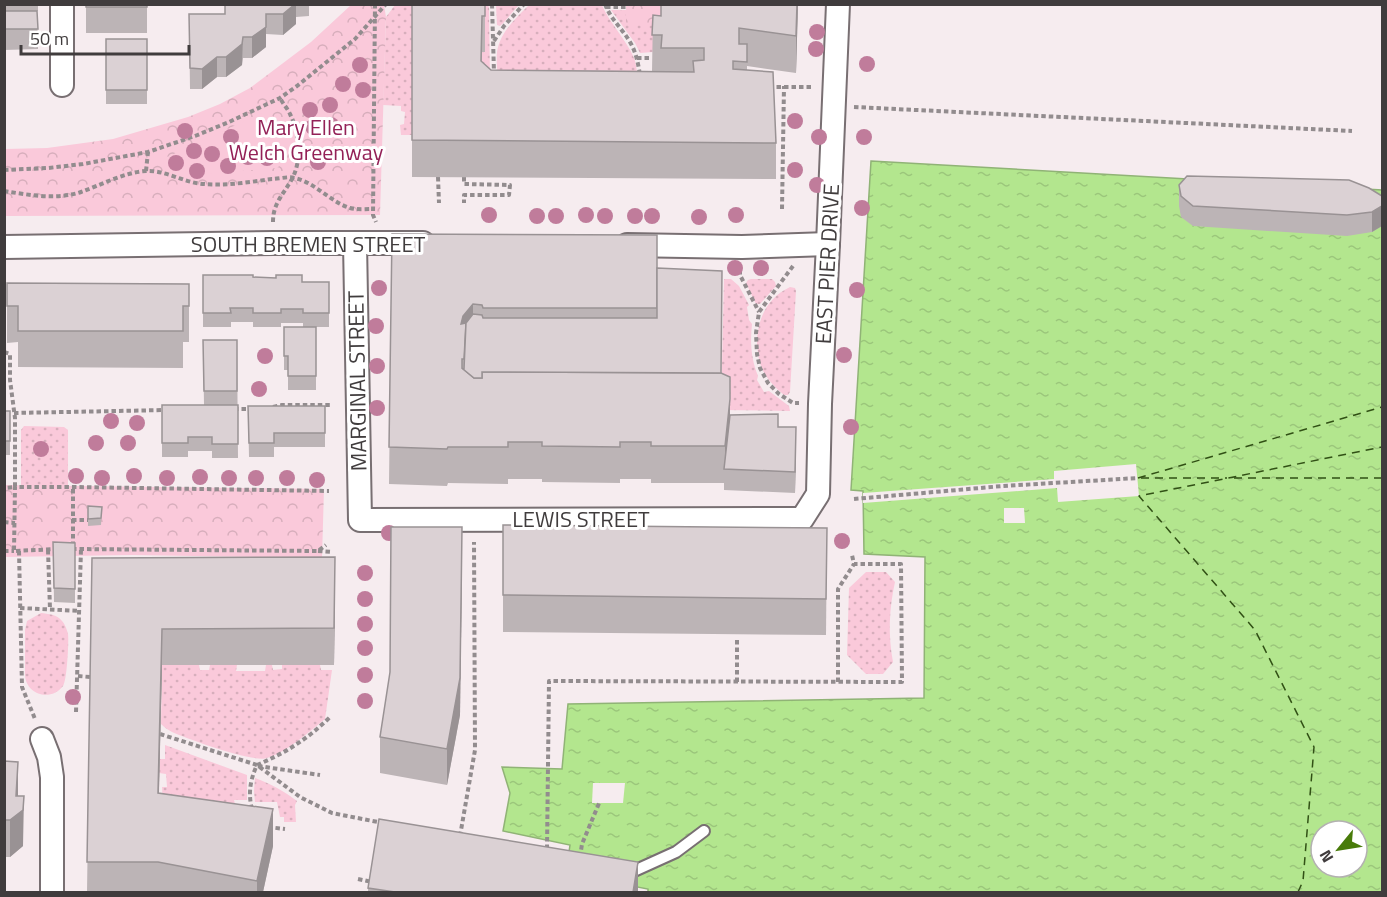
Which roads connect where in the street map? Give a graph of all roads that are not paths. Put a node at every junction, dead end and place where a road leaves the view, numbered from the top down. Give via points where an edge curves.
1 (62, 4) edge
2 (838, 4) edge
3 (62, 85) dead end
4 (355, 243) junction
5 (447, 243) edge
6 (828, 244) junction
7 (609, 245) edge
8 (4, 247) edge
9 (802, 519) joint
10 (360, 520) joint
11 (42, 739) road end
12 (704, 831) dead end
13 (618, 875) edge
14 (52, 892) edge

1 - 3 street
2 - 6 street, EAST PIER DRIVE
4 - 5 street, SOUTH BREMEN STREET
4 - 8 street, SOUTH BREMEN STREET
4 - 10 street, MARGINAL STREET
6 - 7 street
6 - 9 street, EAST PIER DRIVE via 818,494
9 - 10 street, LEWIS STREET
11 - 14 street via 52,777
12 - 13 lane via 676,852

